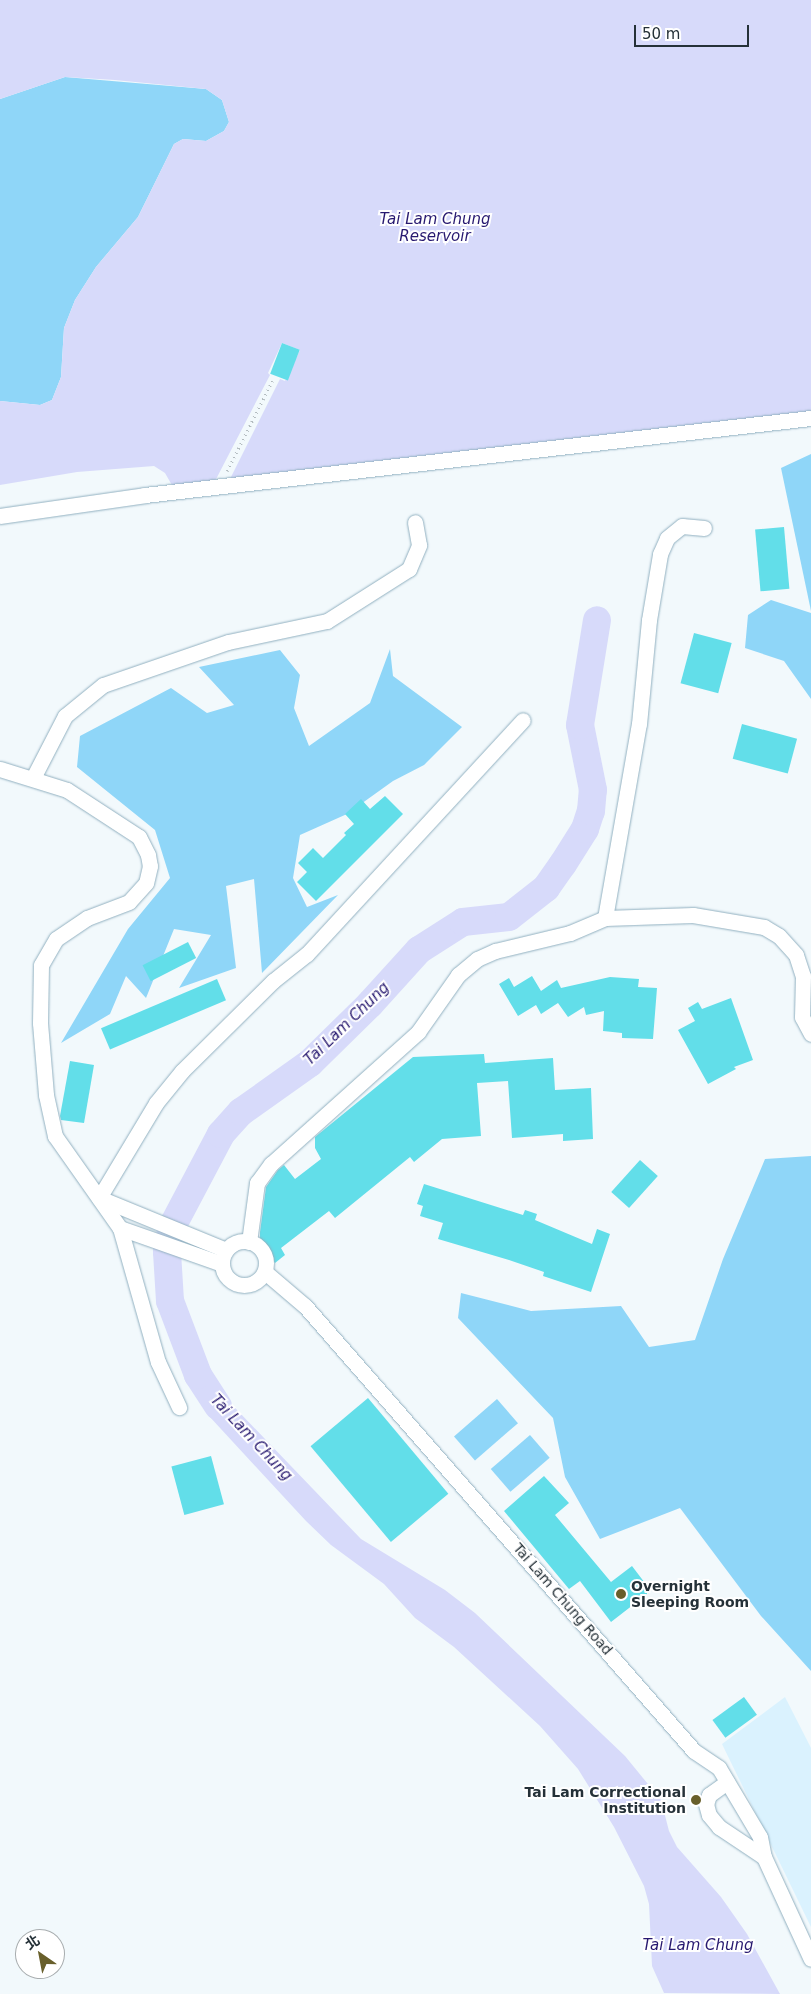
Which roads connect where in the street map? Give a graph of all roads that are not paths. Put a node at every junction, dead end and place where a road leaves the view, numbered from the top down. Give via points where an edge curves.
1 (811, 418) edge
2 (0, 516) edge
3 (415, 522) dead end
4 (704, 528) dead end
5 (523, 720) dead end
6 (0, 768) edge
7 (33, 778) junction
8 (605, 918) junction
9 (811, 1034) edge
10 (99, 1198) junction
11 (120, 1228) junction
12 (249, 1242) junction
13 (224, 1257) junction
14 (265, 1272) junction
15 (179, 1407) dead end
16 (727, 1782) junction
17 (764, 1857) junction
18 (811, 1959) edge

1 - 2 street via 218,486
3 - 7 street via 419,545 409,569 327,621 228,642 104,685 65,716
4 - 8 street via 682,526 667,538 660,554 648,620 639,724
5 - 10 street via 308,954 273,981 182,1072 156,1103
6 - 7 street
7 - 10 street via 67,790 139,837 150,866 146,883 129,902 87,918 56,939 41,965 42,1054 46,1096 55,1136
8 - 9 street via 693,915 764,927 779,936 796,955 803,976 802,1017
8 - 12 street via 570,933 495,950 476,959 458,975 418,1032 271,1164 257,1183
10 - 11 street
10 - 13 street via 210,1242
11 - 13 street via 203,1258
11 - 15 street via 158,1362
12 - 13 street via 236,1243
12 - 14 street via 264,1253
13 - 14 street via 228,1278 240,1285 255,1282
14 - 16 street, Tai Lam Chung Road via 305,1306 671,1732 719,1768
16 - 17 street, Tai Lam Chung Road via 760,1837
16 - 17 street via 709,1795 706,1804 709,1815 719,1827
17 - 18 street, Tai Lam Chung Road

